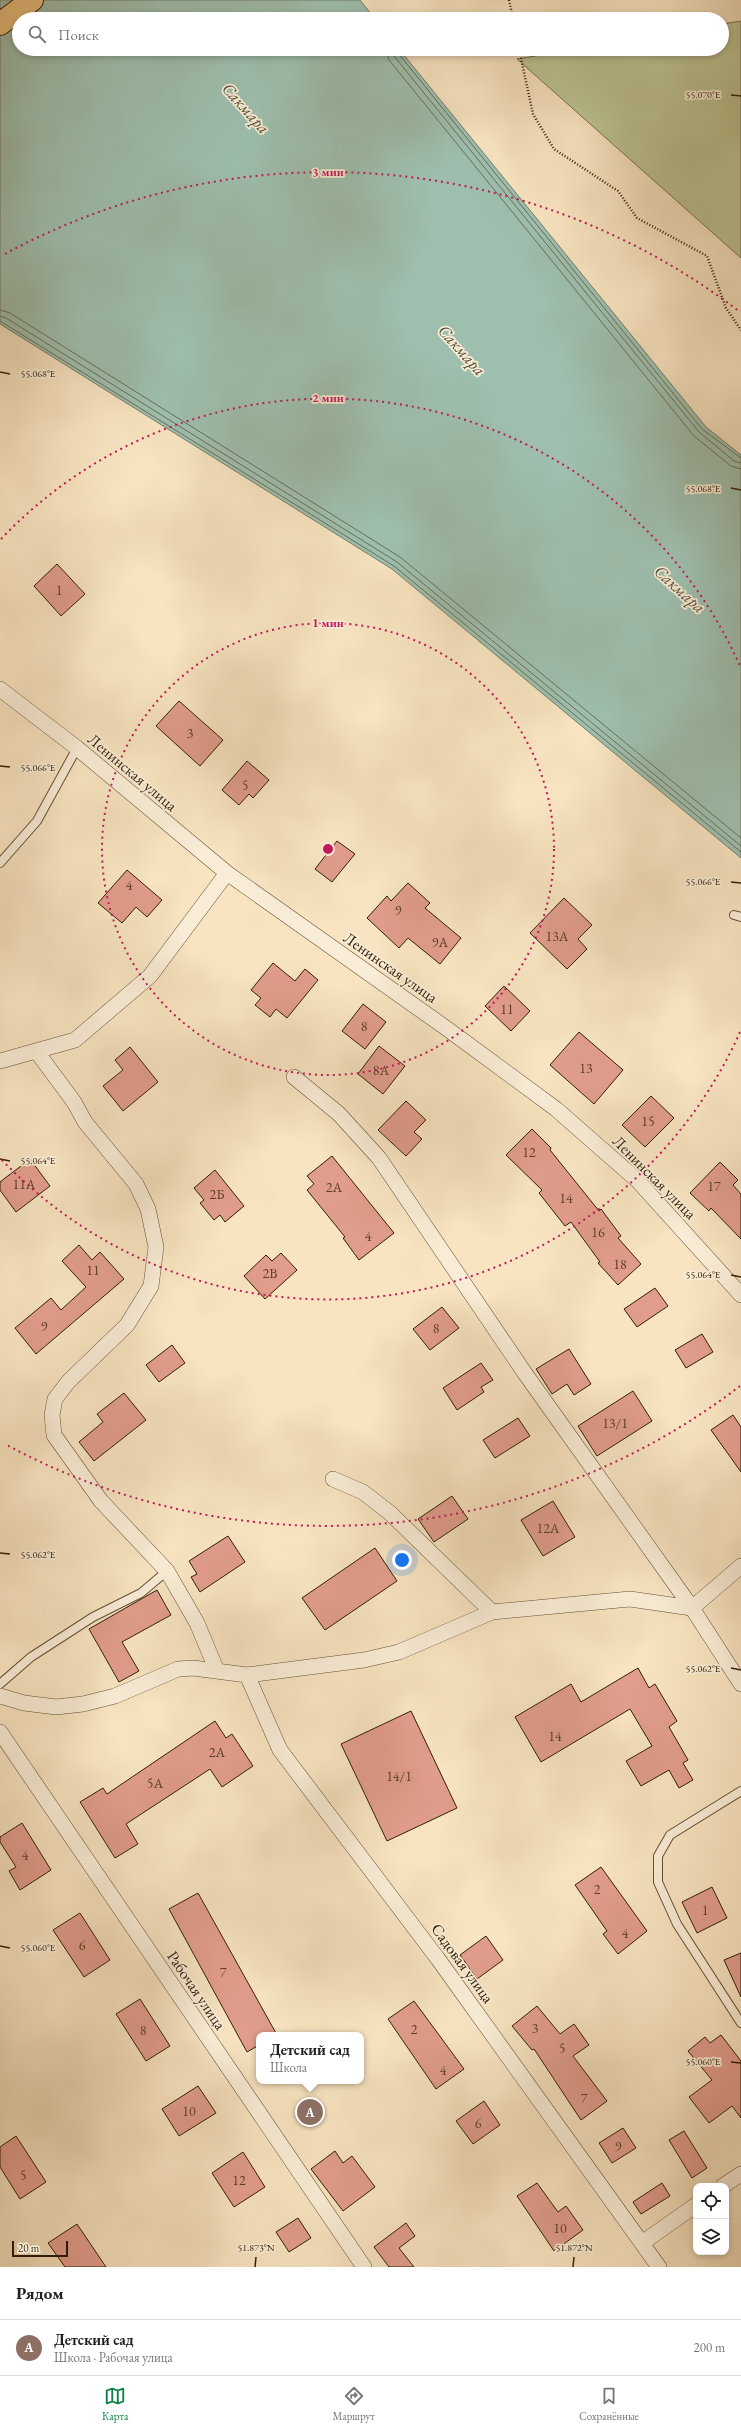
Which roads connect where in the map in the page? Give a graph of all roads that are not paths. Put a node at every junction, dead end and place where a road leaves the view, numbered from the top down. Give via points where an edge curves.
1 (32, 0) edge
2 (16, 12) edge
3 (12, 15) edge
4 (0, 24) edge
5 (0, 689) edge
6 (77, 748) junction
7 (0, 863) edge
8 (227, 873) junction
9 (37, 1052) junction
10 (0, 1061) edge
11 (294, 1077) dead end
12 (741, 1295) edge
13 (333, 1479) dead end
14 (741, 1566) edge
15 (167, 1571) junction
16 (692, 1608) junction
17 (492, 1612) junction
18 (217, 1671) junction
19 (247, 1675) junction
20 (0, 1684) edge
21 (741, 1684) edge
22 (0, 1696) edge
23 (0, 1732) edge
24 (741, 1791) edge
25 (741, 2023) edge
26 (741, 2174) edge
27 (728, 2183) edge
28 (693, 2207) edge
29 (642, 2243) junction
30 (364, 2267) edge
31 (659, 2267) edge

1 - 2 highway
3 - 4 highway
5 - 6 street, Ленинская улица
6 - 7 lane via 37,821
6 - 8 street, Ленинская улица
8 - 9 street via 150,976 75,1040
8 - 12 street, Ленинская улица via 556,1109 637,1180
9 - 10 street
9 - 15 street via 74,1102 85,1122 136,1184 148,1209 156,1247 151,1286 127,1324 68,1382 56,1399 52,1415 54,1435 101,1501
11 - 16 street via 339,1114 379,1158 524,1372
13 - 17 street via 363,1492 390,1513
14 - 16 street
15 - 18 street via 197,1623
15 - 20 lane via 141,1593 93,1617 31,1657
16 - 17 street via 630,1599
16 - 21 street
17 - 19 street via 399,1652 364,1660
18 - 19 street
18 - 22 street via 178,1669 115,1696 83,1704 56,1707 24,1703
19 - 29 street, Садовая улица via 280,1750 438,1959
23 - 30 street, Рабочая улица
24 - 25 lane via 670,1835 658,1856 658,1882 677,1924
26 - 27 street
28 - 29 street
29 - 31 street, Садовая улица

